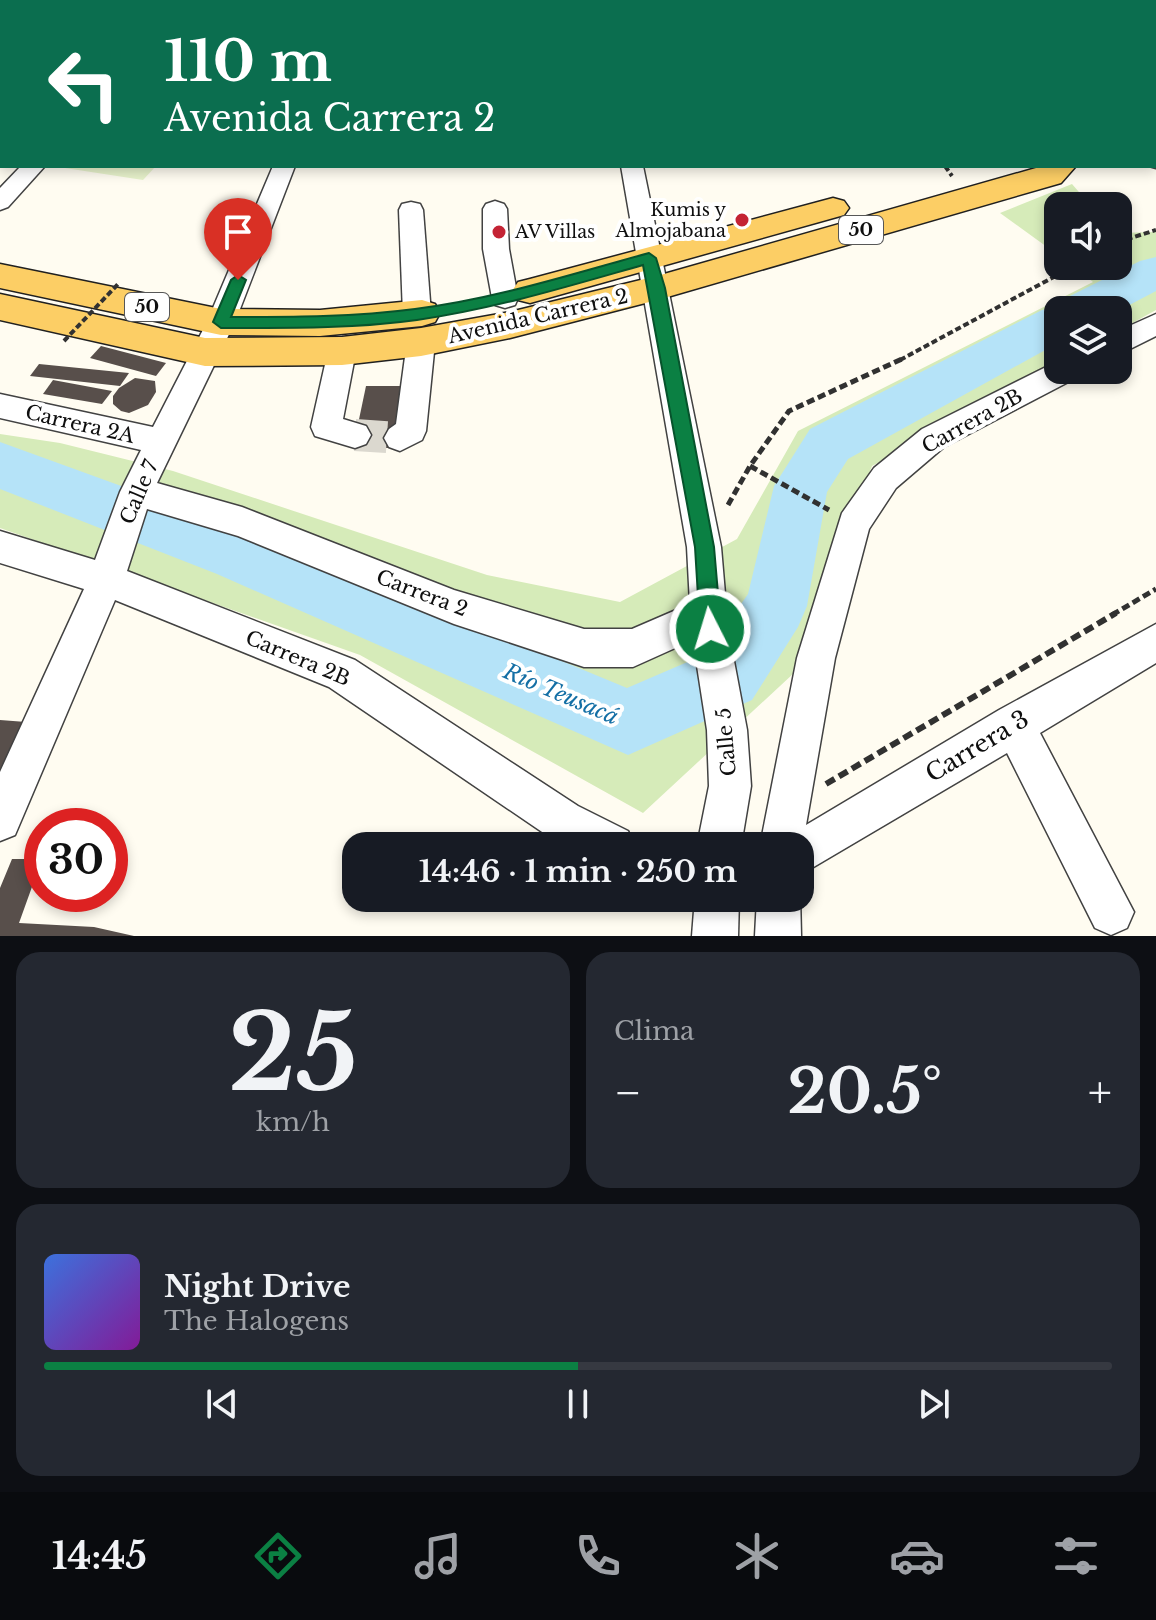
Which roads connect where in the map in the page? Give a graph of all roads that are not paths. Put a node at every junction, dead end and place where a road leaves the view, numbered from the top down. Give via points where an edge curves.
1 (32, 168) edge
2 (283, 168) edge
3 (632, 168) edge
4 (973, 168) edge
5 (1059, 168) edge
6 (949, 171) edge
7 (0, 202) edge
8 (495, 209) dead end
9 (411, 210) dead end
10 (653, 273) junction
11 (0, 276) edge
12 (505, 298) junction
13 (0, 307) edge
14 (1156, 324) edge
15 (419, 328) junction
16 (213, 337) junction
17 (1132, 337) edge
18 (342, 351) junction
19 (1044, 381) edge
20 (0, 406) edge
21 (355, 435) tunnel mouth
22 (400, 438) dead end
23 (161, 442) junction
24 (136, 492) junction
25 (0, 547) edge
26 (106, 580) junction
27 (710, 622) junction
28 (1156, 642) edge
29 (1013, 724) junction
30 (0, 820) edge
31 (585, 832) edge
32 (722, 832) edge
33 (784, 832) edge
34 (814, 845) edge
35 (716, 912) edge
36 (779, 912) edge
37 (1111, 912) dead end
38 (715, 936) edge
39 (778, 936) edge

1 - 7 street
2 - 16 street, Calle 7
3 - 10 street, Calle 5
4 - 6 main road, Avenida Carrera 2 / 50
5 - 10 main road, Avenida Carrera 2 / 50 via 1050,176
6 - 10 main road, Avenida Carrera 2 / 50
8 - 12 street
9 - 15 street
10 - 12 main road, Avenida Carrera 2 / 50
10 - 15 main road, Avenida Carrera 2 / 50 via 510,325
10 - 27 street, Calle 5 via 704,547
11 - 16 main road, Avenida Carrera 2 / 50
12 - 15 main road, Avenida Carrera 2 / 50
13 - 16 main road, Avenida Carrera 2 / 50
14 - 17 street
15 - 16 main road, Avenida Carrera 2 / 50 via 320,323
15 - 18 main road, Avenida Carrera 2 / 50
15 - 22 street via 411,431
16 - 18 main road, Avenida Carrera 2 / 50
16 - 23 street, Calle 7
18 - 21 street via 326,427
19 - 33 street, Carrera 2B via 933,438 885,478 854,524 816,658
20 - 23 street, Carrera 2A
23 - 24 street, Calle 7
24 - 26 street, Calle 7
24 - 27 street, Carrera 2 via 242,522 454,607 584,648 633,648
25 - 26 street, Carrera 2B
26 - 30 street, Calle 7
26 - 31 street, Carrera 2B via 342,673
27 - 32 street, Calle 5 via 727,730 730,786
28 - 29 street, Carrera 3
29 - 34 street, Carrera 3
29 - 37 street
35 - 38 street
36 - 39 street

